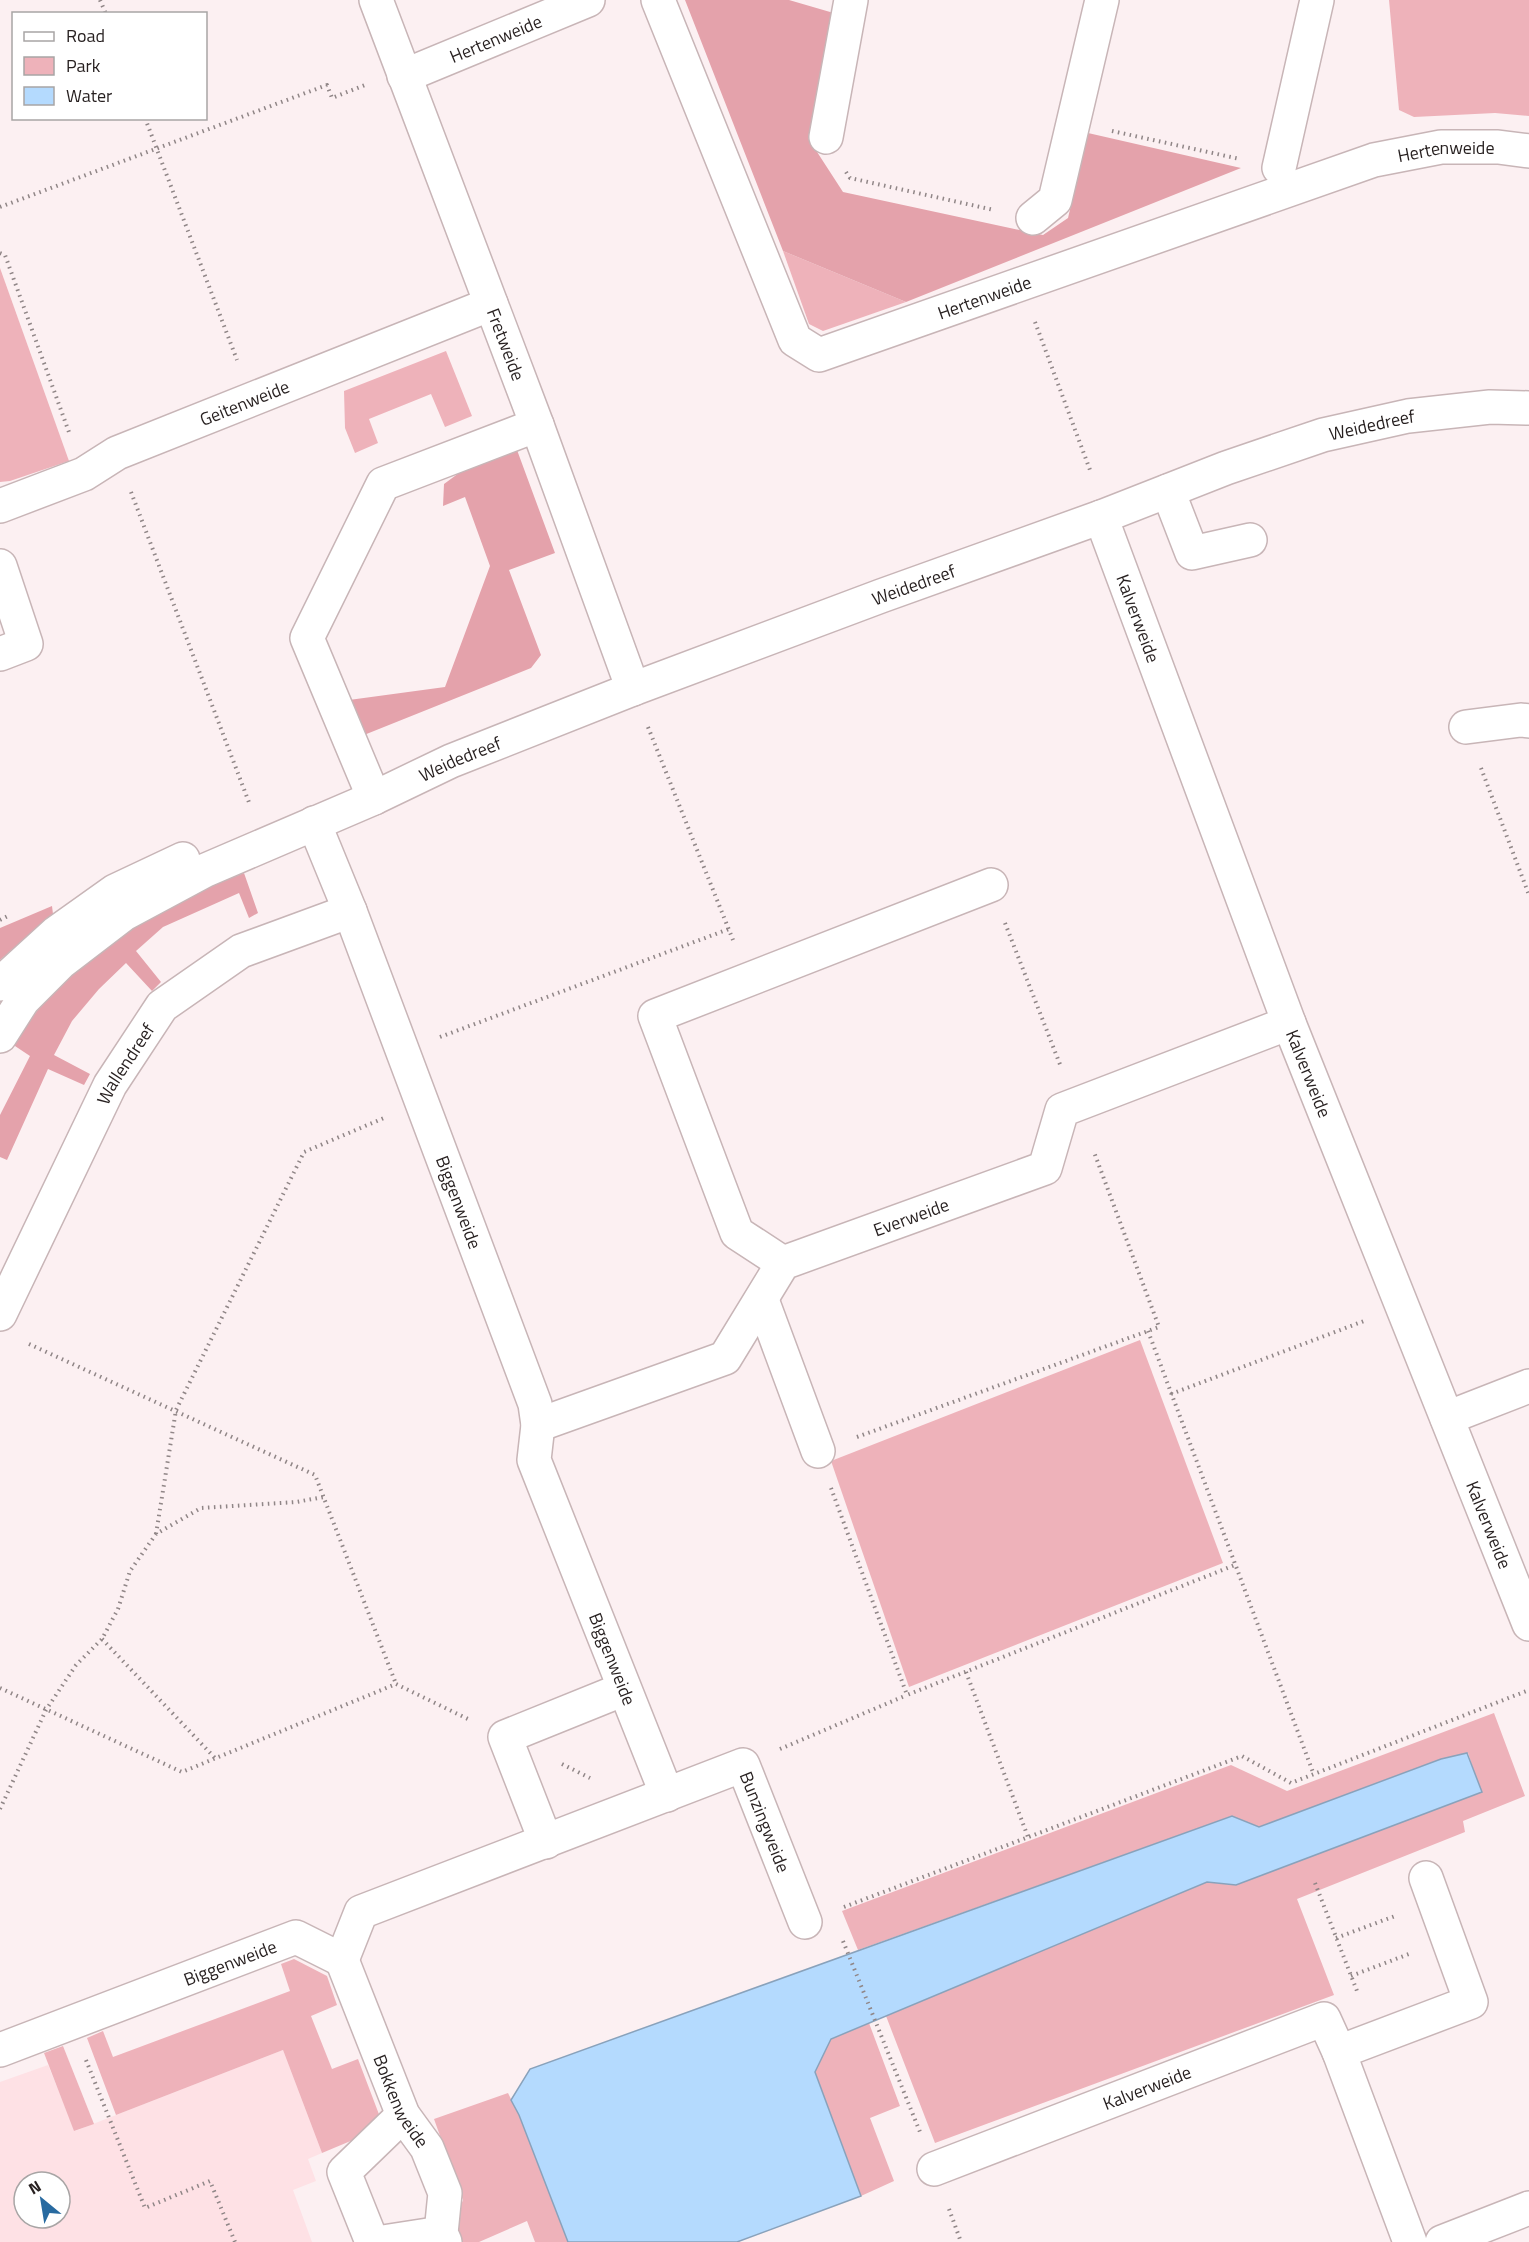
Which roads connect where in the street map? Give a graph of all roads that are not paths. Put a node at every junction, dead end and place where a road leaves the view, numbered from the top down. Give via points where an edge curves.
1 (376, 0) edge
2 (588, 0) edge
3 (658, 0) edge
4 (851, 0) edge
5 (1102, 0) edge
6 (1317, 0) edge
7 (403, 73) junction
8 (826, 137) road end
9 (1529, 150) edge
10 (1279, 168) road end
11 (1033, 218) road end
12 (491, 304) junction
13 (1529, 408) edge
14 (537, 425) junction
15 (1168, 491) junction
16 (0, 506) edge
17 (1101, 517) junction
18 (1250, 540) dead end
19 (0, 566) edge
20 (0, 654) edge
21 (633, 689) junction
22 (1529, 721) edge
23 (1466, 727) road end
24 (374, 798) junction
25 (314, 823) junction
26 (991, 885) road end
27 (350, 911) junction
28 (0, 984) edge
29 (1289, 1023) junction
30 (0, 1036) edge
31 (783, 1263) junction
32 (762, 1300) junction
33 (0, 1314) edge
34 (1529, 1386) edge
35 (1447, 1418) junction
36 (538, 1425) junction
37 (818, 1452) road end
38 (1529, 1624) edge
39 (624, 1689) junction
40 (655, 1800) junction
41 (546, 1842) junction
42 (1430, 1889) road end
43 (805, 1922) dead end
44 (342, 1960) junction
45 (4, 2039) edge
46 (1339, 2052) junction
47 (403, 2115) junction
48 (934, 2169) dead end
49 (1529, 2208) edge
50 (443, 2237) edge
51 (372, 2242) edge
52 (383, 2242) edge
53 (1410, 2242) edge
54 (1442, 2242) edge

1 - 7 street, Fretweide
2 - 7 street, Hertenweide
3 - 9 street, Hertenweide via 795,340 819,355 1374,160 1441,147
4 - 8 street
5 - 11 street via 1055,200
6 - 10 street
7 - 12 street, Fretweide
12 - 14 street, Fretweide
12 - 16 street, Geitenweide via 117,453 84,474
13 - 15 street, Weidedreef via 1490,407 1408,416 1323,435
14 - 21 street, Fretweide
14 - 24 street via 383,484 307,638
15 - 17 street, Weidedreef
15 - 18 street via 1192,552
17 - 21 street, Weidedreef
17 - 29 street, Kalverweide
19 - 20 street via 26,644
21 - 24 street, Weidedreef via 451,761
22 - 23 street
24 - 25 street, Weidedreef
25 - 27 street, Biggenweide
25 - 28 street, Weidedreef via 260,831 197,853 115,891 56,933
25 - 30 street, Weidedreef via 206,870 124,914 60,963 23,1000
26 - 31 street via 655,1017 737,1233
27 - 33 street, Wallendreef via 241,951 162,1006 110,1085
27 - 36 street, Biggenweide via 535,1404
29 - 31 street, Everweide via 1062,1110 1045,1168
29 - 35 street, Kalverweide
31 - 32 street
32 - 36 street via 725,1358
32 - 37 street
34 - 35 street
35 - 38 street, Kalverweide
36 - 39 street, Biggenweide via 534,1460
39 - 40 street, Biggenweide
39 - 41 street via 505,1737
40 - 41 street
40 - 43 street, Bunzingweide via 743,1765
41 - 44 street via 361,1912
42 - 46 street via 1471,2002
44 - 45 street, Biggenweide via 296,1937 71,2023
44 - 47 street, Bokkenweide
46 - 48 street, Kalverweide via 1324,2019
46 - 53 street, Kalverweide
47 - 50 street, Bokkenweide via 427,2148 445,2193
47 - 51 street via 344,2172
49 - 54 street
50 - 52 street

